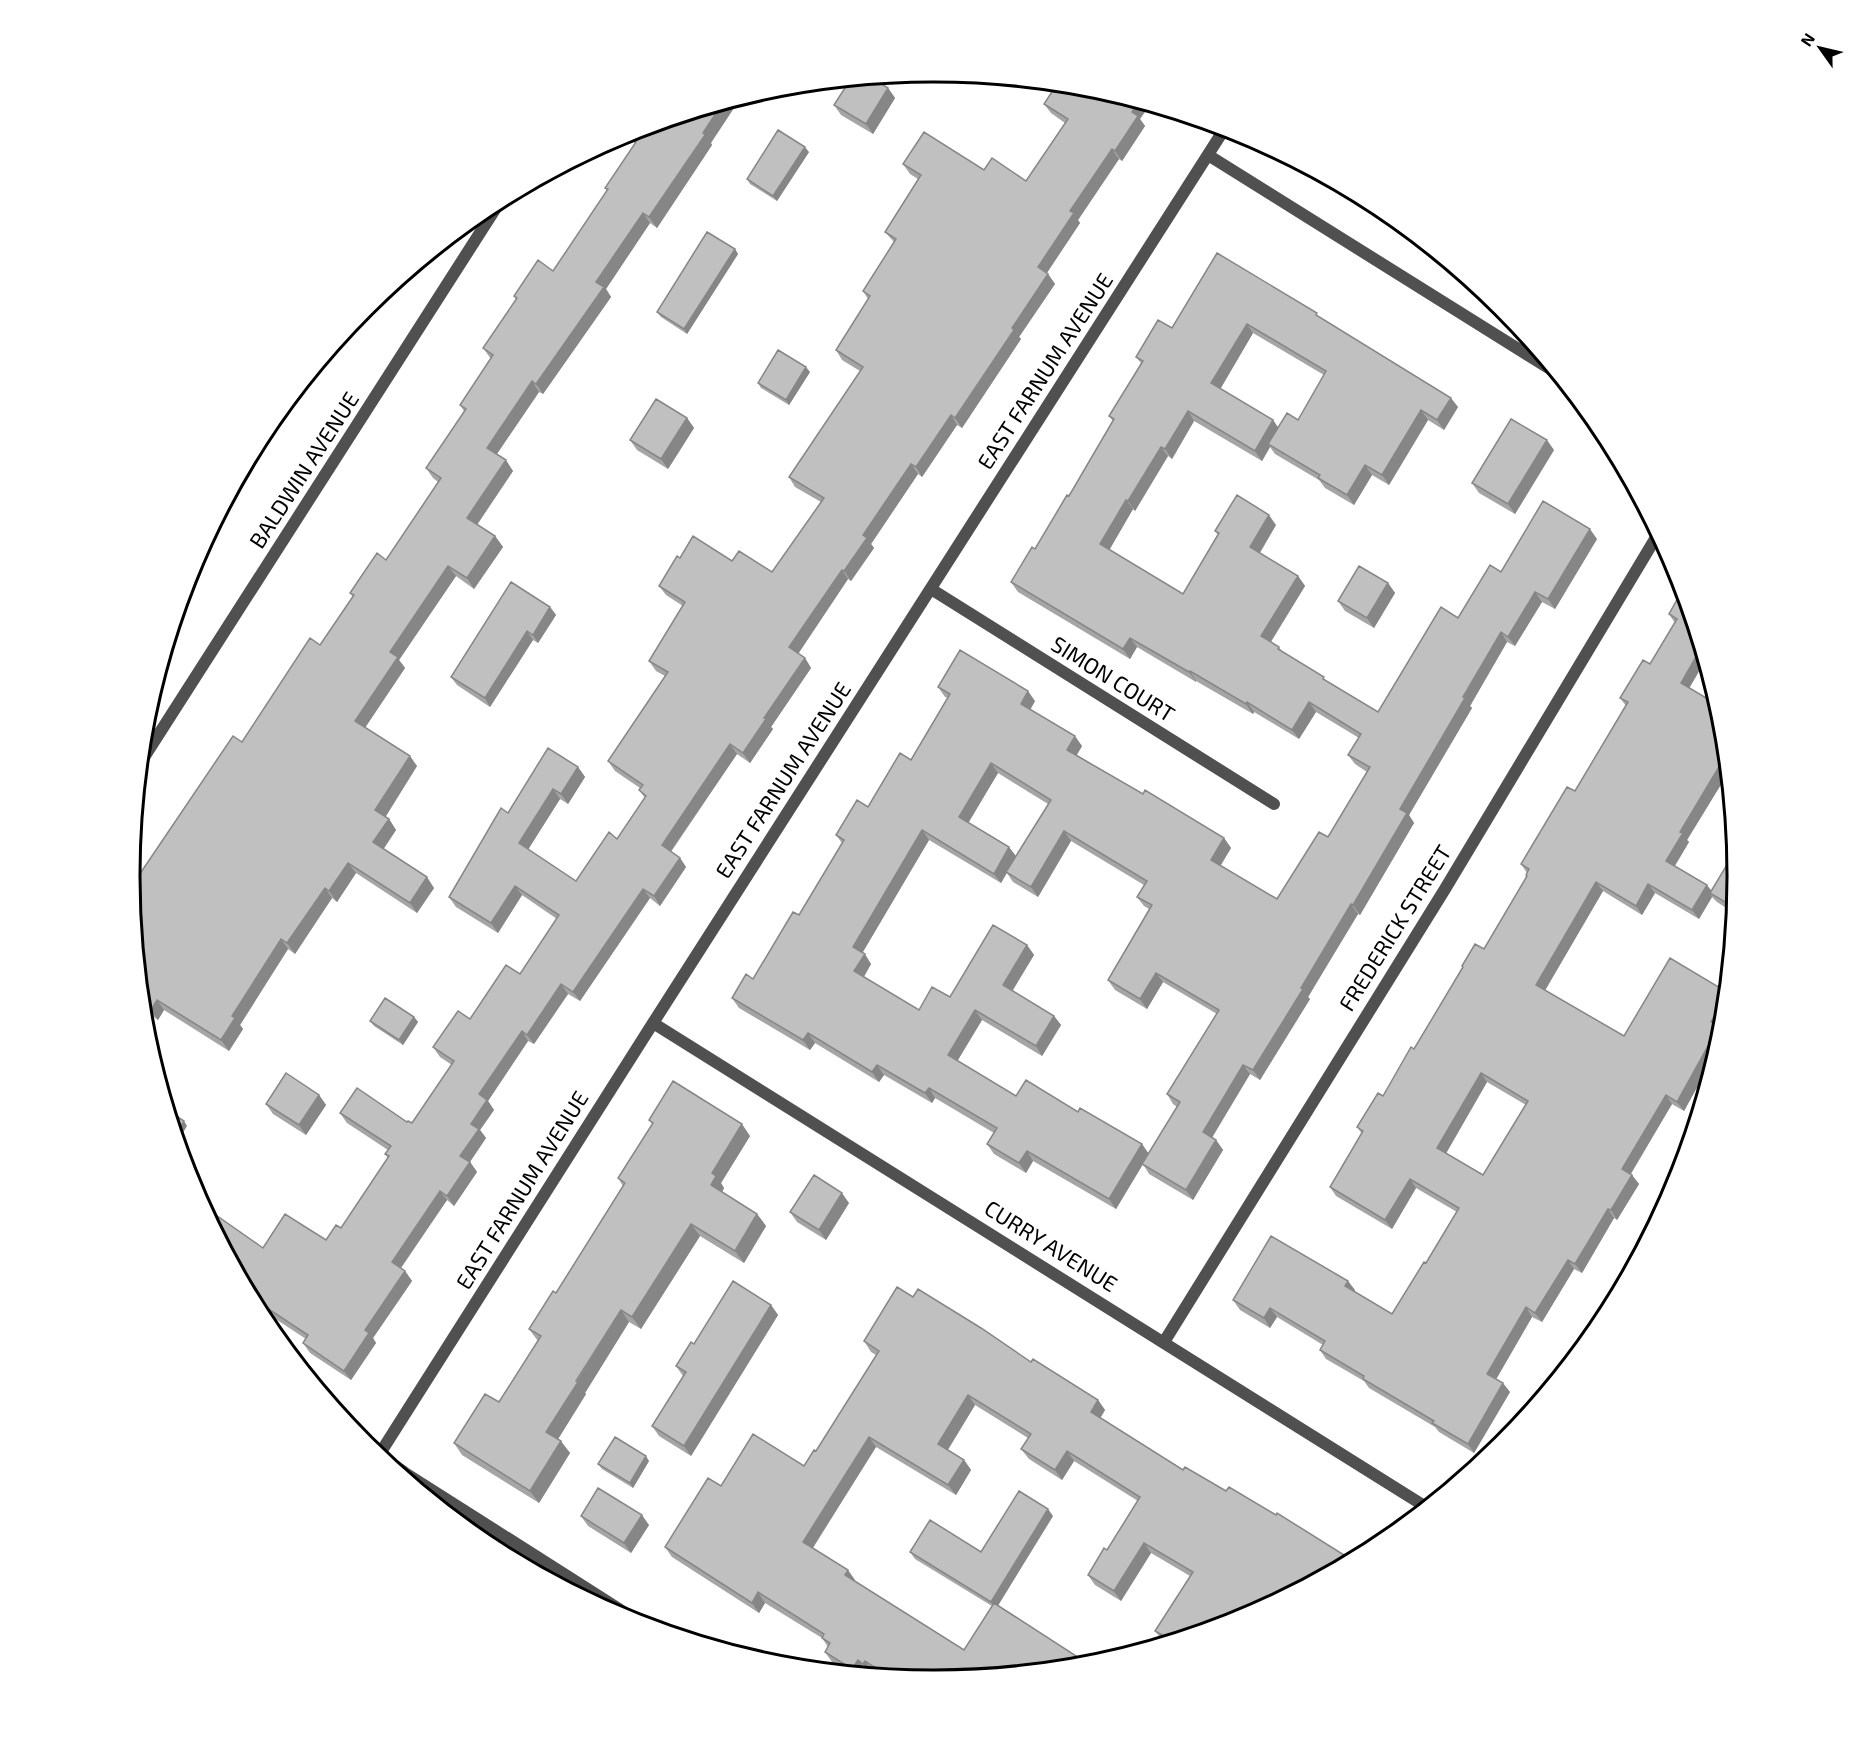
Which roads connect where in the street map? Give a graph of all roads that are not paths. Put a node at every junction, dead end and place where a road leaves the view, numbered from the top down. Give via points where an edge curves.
1 (1220, 136) edge
2 (1208, 155) junction
3 (489, 219) edge
4 (1538, 361) edge
5 (1653, 542) edge
6 (931, 589) junction
7 (152, 745) edge
8 (1274, 804) dead end
9 (652, 1023) junction
10 (1164, 1342) junction
11 (381, 1445) edge
12 (431, 1490) edge
13 (1420, 1503) edge
14 (593, 1592) edge

1 - 2 street, EAST FARNUM AVENUE
2 - 4 street
2 - 6 street, EAST FARNUM AVENUE
3 - 7 street, BALDWIN AVENUE
5 - 10 street, FREDERICK STREET
6 - 8 street, SIMON COURT
6 - 9 street, EAST FARNUM AVENUE
9 - 10 street, CURRY AVENUE
9 - 11 street, EAST FARNUM AVENUE
10 - 13 street, CURRY AVENUE
12 - 14 street

